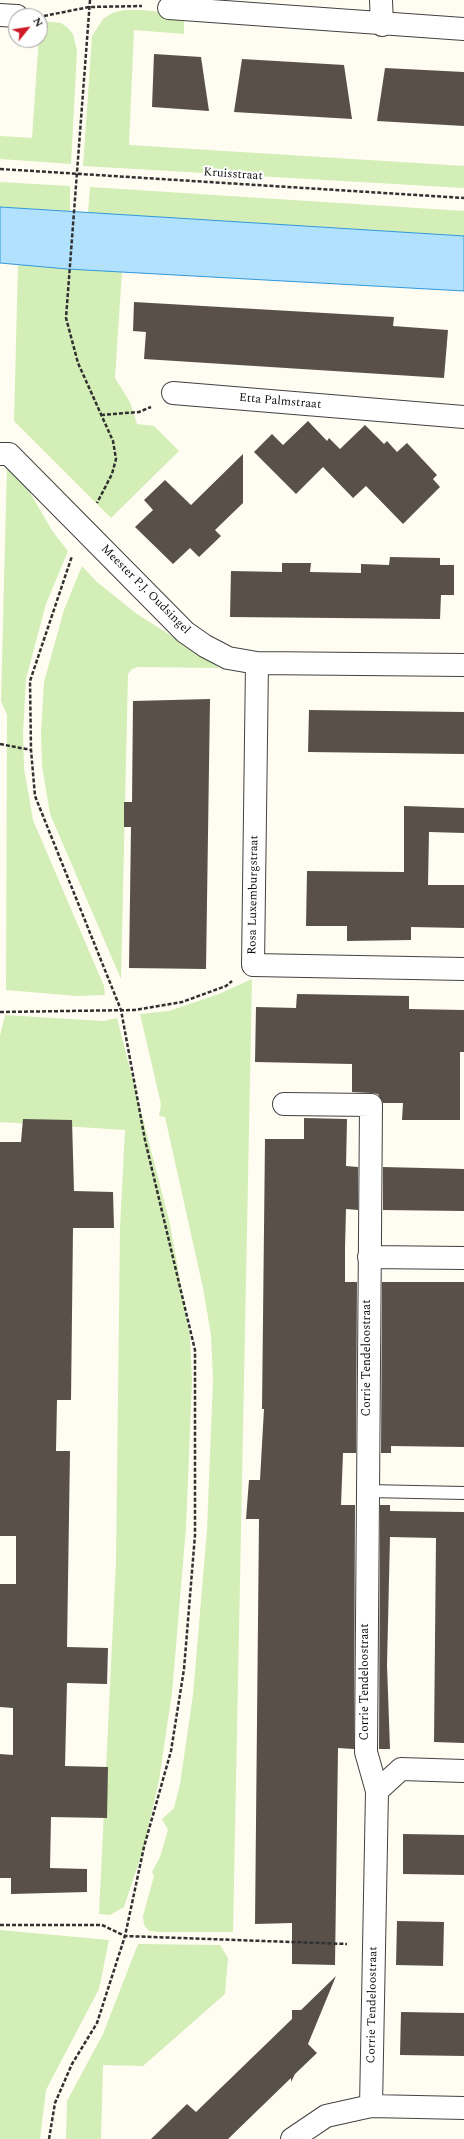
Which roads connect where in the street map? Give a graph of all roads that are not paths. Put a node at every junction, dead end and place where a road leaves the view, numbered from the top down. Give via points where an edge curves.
1 (381, 0) edge
2 (168, 8) road end
3 (382, 24) junction
4 (464, 29) edge
5 (173, 393) road end
6 (464, 417) edge
7 (0, 454) edge
8 (257, 663) junction
9 (464, 665) edge
10 (464, 969) edge
11 (284, 1104) dead end
12 (369, 1257) junction
13 (464, 1258) edge
14 (367, 1491) junction
15 (464, 1493) edge
16 (464, 1771) edge
17 (377, 1791) junction
18 (371, 2106) junction
19 (464, 2108) edge
20 (292, 2139) edge

1 - 3 street
2 - 3 street
3 - 4 street
5 - 6 street, Etta Palmstraat
7 - 8 street, Meester P.J. Oudsingel via 9,454 185,632 228,658
8 - 9 street, Meester P.J. Oudsingel
8 - 10 street, Rosa Luxemburgstraat via 253,965
11 - 12 street, Corrie Tendeloostraat via 371,1105
12 - 13 street
12 - 14 street, Corrie Tendeloostraat
14 - 15 lane
14 - 17 street, Corrie Tendeloostraat via 366,1752
16 - 17 street via 401,1769
17 - 18 street, Corrie Tendeloostraat
18 - 19 street
18 - 20 street via 326,2116

